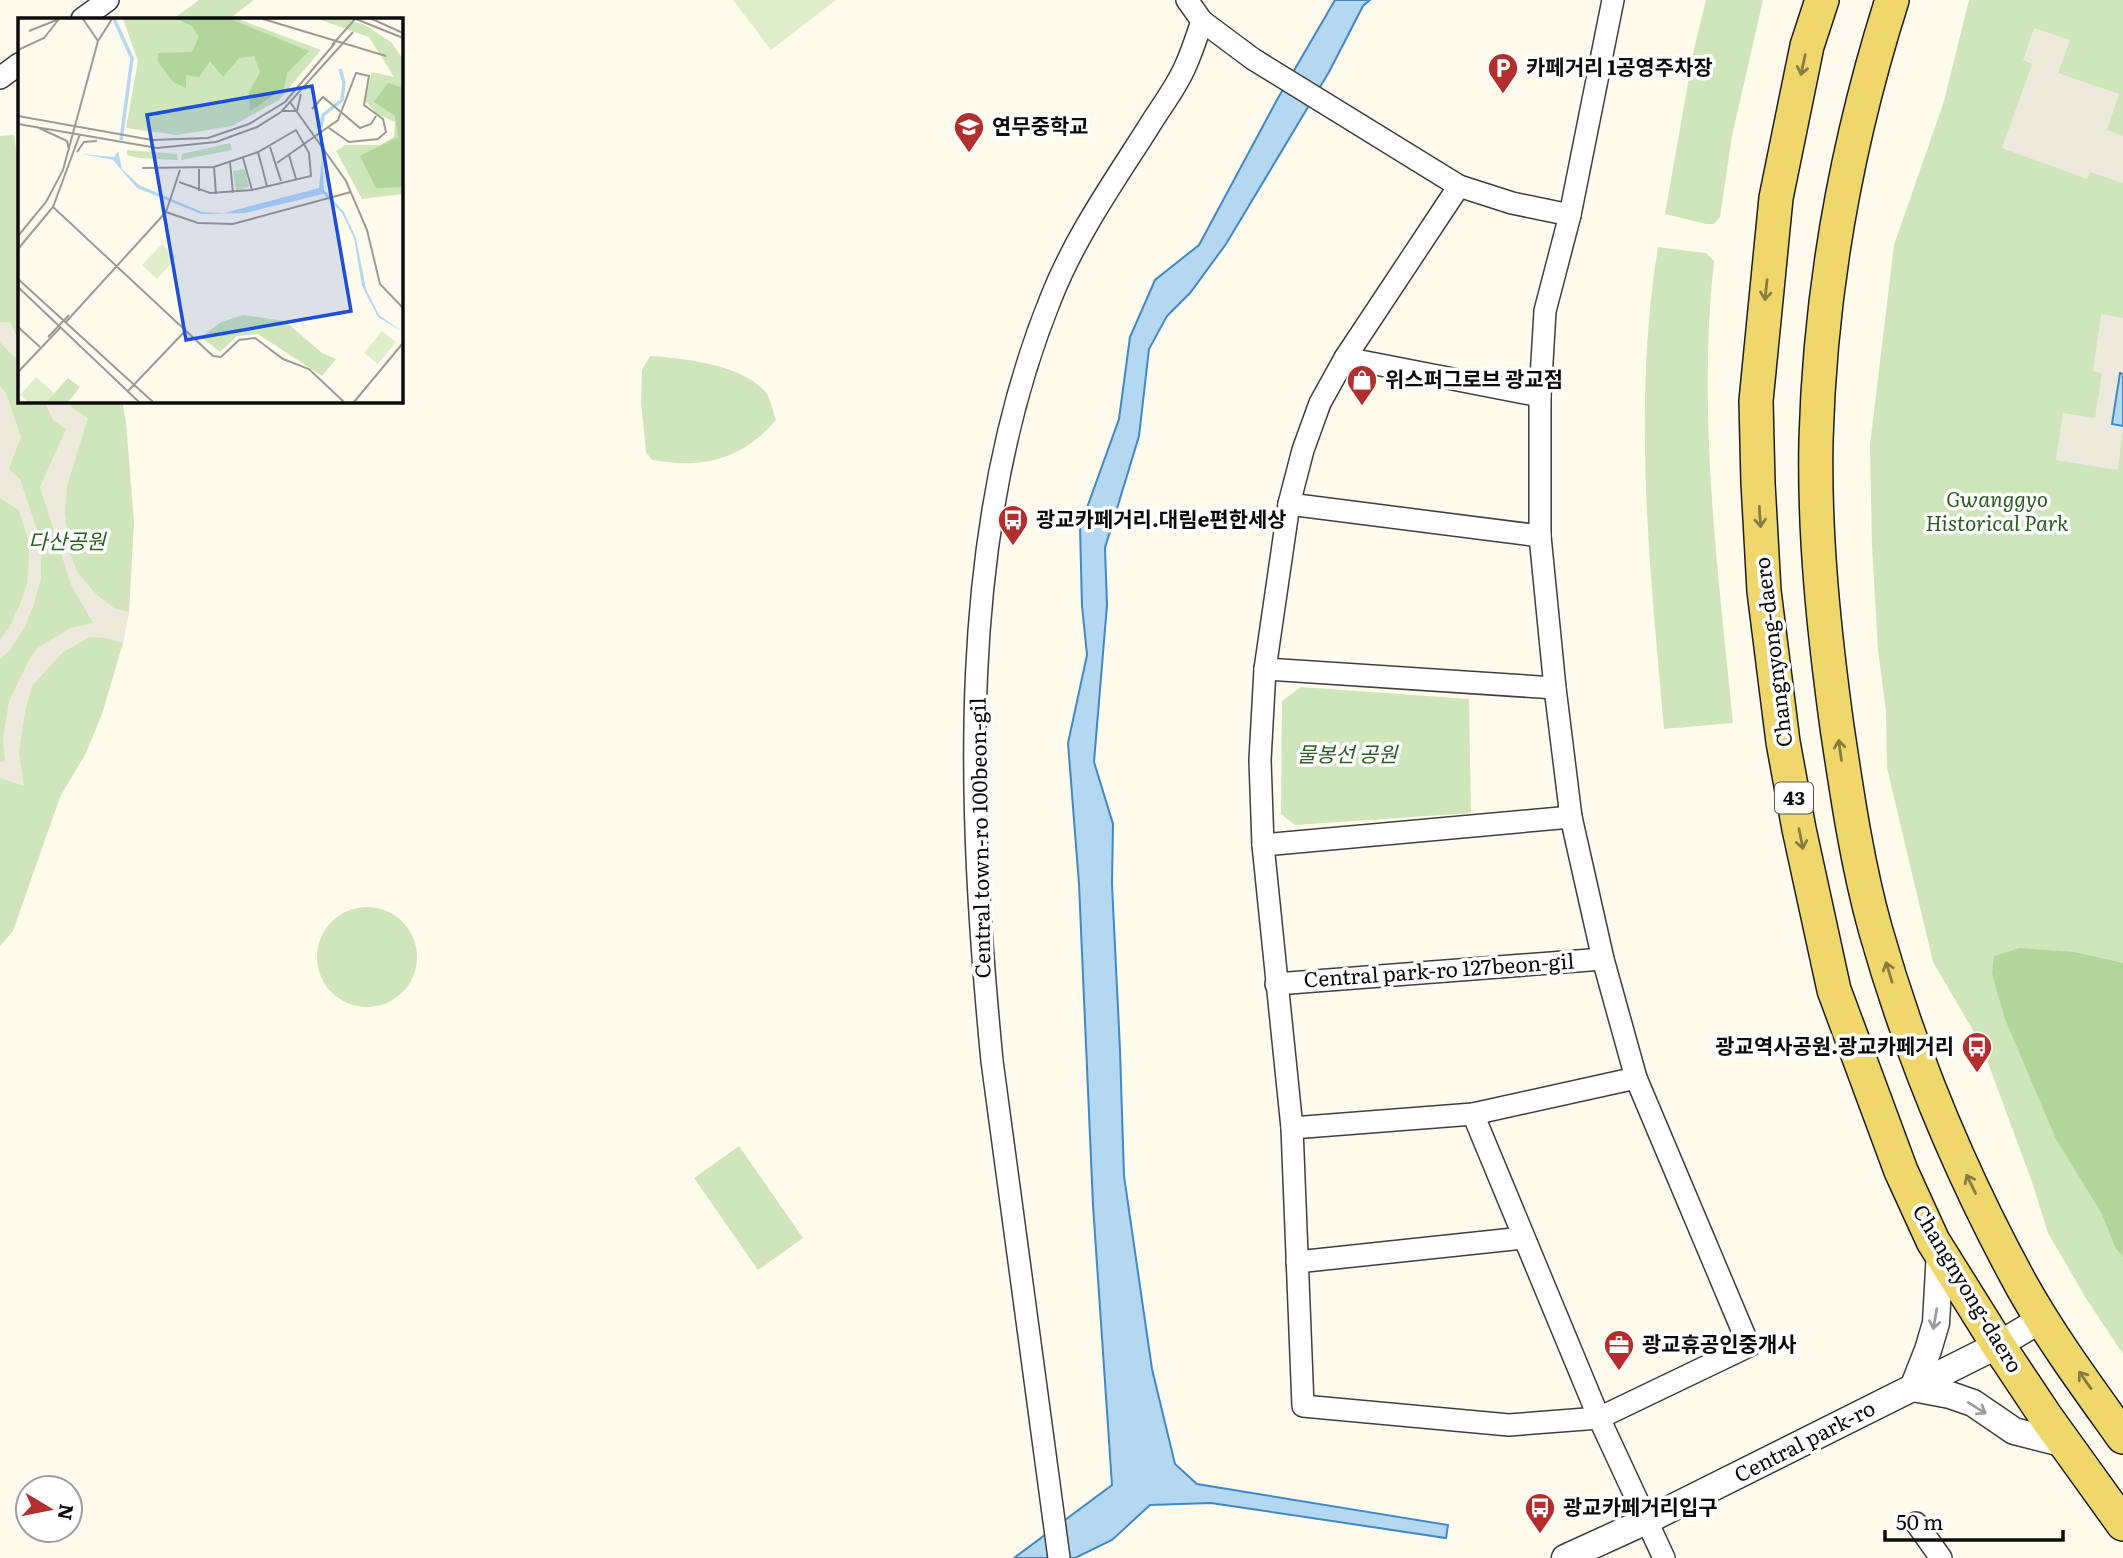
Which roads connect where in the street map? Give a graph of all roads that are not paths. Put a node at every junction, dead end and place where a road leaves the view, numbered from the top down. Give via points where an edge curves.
1 (1186, 0) edge
2 (1613, 0) edge
3 (1822, 0) edge
4 (1892, 0) edge
5 (1202, 21) junction
6 (18, 65) edge
7 (0, 78) edge
8 (1459, 186) junction
9 (1570, 215) junction
10 (1345, 358) junction
11 (1540, 396) junction
12 (1289, 505) junction
13 (1540, 536) junction
14 (1265, 669) junction
15 (1555, 688) junction
16 (1572, 817) junction
17 (1263, 845) junction
18 (1603, 959) junction
19 (1276, 984) junction
20 (1636, 1078) junction
21 (1473, 1114) junction
22 (1292, 1128) junction
23 (1523, 1238) junction
24 (1940, 1251) junction
25 (1297, 1262) junction
26 (2042, 1319) junction
27 (1998, 1346) junction
28 (1913, 1388) junction
29 (1599, 1418) junction
30 (2123, 1437) edge
31 (2065, 1444) junction
32 (1646, 1521) junction
33 (1916, 1523) dead end
34 (2123, 1524) edge
35 (1059, 1558) edge
36 (1565, 1558) edge
37 (1664, 1558) edge
38 (1941, 1558) edge

1 - 5 street
2 - 9 street, Central park-ro 127beon-gil
3 -> 24 main road, Changnyong-daero / 43 via 1784,153 1762,324 1756,401 1764,591 1783,742 1835,990 1901,1171
26 -> 4 main road via 1967,1175 1930,1092 1893,986 1858,855 1828,657 1817,527 1816,442 1824,331 1844,183
5 - 8 street via 1266,67
5 - 35 street, Central town-ro 100beon-gil via 1185,69 1075,244 1051,298 1011,420 987,544 976,722 979,902 992,1061
6 - 7 street
8 - 9 street
8 - 10 street, Central park-ro 127beon-gil
9 - 11 street, Central park-ro 127beon-gil via 1545,311
10 - 11 street
10 - 12 street, Central park-ro 127beon-gil via 1320,403
11 - 13 street, Central park-ro 127beon-gil
12 - 13 street
12 - 14 street, Central park-ro 127beon-gil
13 - 15 street, Central park-ro 127beon-gil
14 - 15 street
14 - 17 street, Central park-ro 127beon-gil via 1260,760
15 - 16 street, Central park-ro 127beon-gil
16 - 17 street
16 - 18 street, Central park-ro 127beon-gil
17 - 19 street, Central park-ro 127beon-gil
18 - 19 street, Central park-ro 127beon-gil
18 - 20 street, Central park-ro 127beon-gil
19 - 22 street, Central park-ro 127beon-gil
20 - 21 street
20 - 29 street, Central park-ro 127beon-gil via 1749,1346
21 - 22 street
21 - 23 street
22 - 25 street, Central park-ro 127beon-gil
23 - 25 street
23 - 29 street
24 - 27 main road, Changnyong-daero / 43
24 -> 28 street via 1936,1323
25 - 29 street, Central park-ro 127beon-gil via 1303,1406 1509,1425
26 - 27 street, Central park-ro
30 -> 26 main road
27 - 28 street, Central park-ro
27 - 31 main road, Changnyong-daero / 43
28 -> 31 street via 1973,1403 2014,1431
28 - 32 street, Central park-ro
29 - 32 street
31 - 34 main road, Changnyong-daero / 43
32 - 36 street, Central park-ro
32 - 37 street
33 - 38 street

